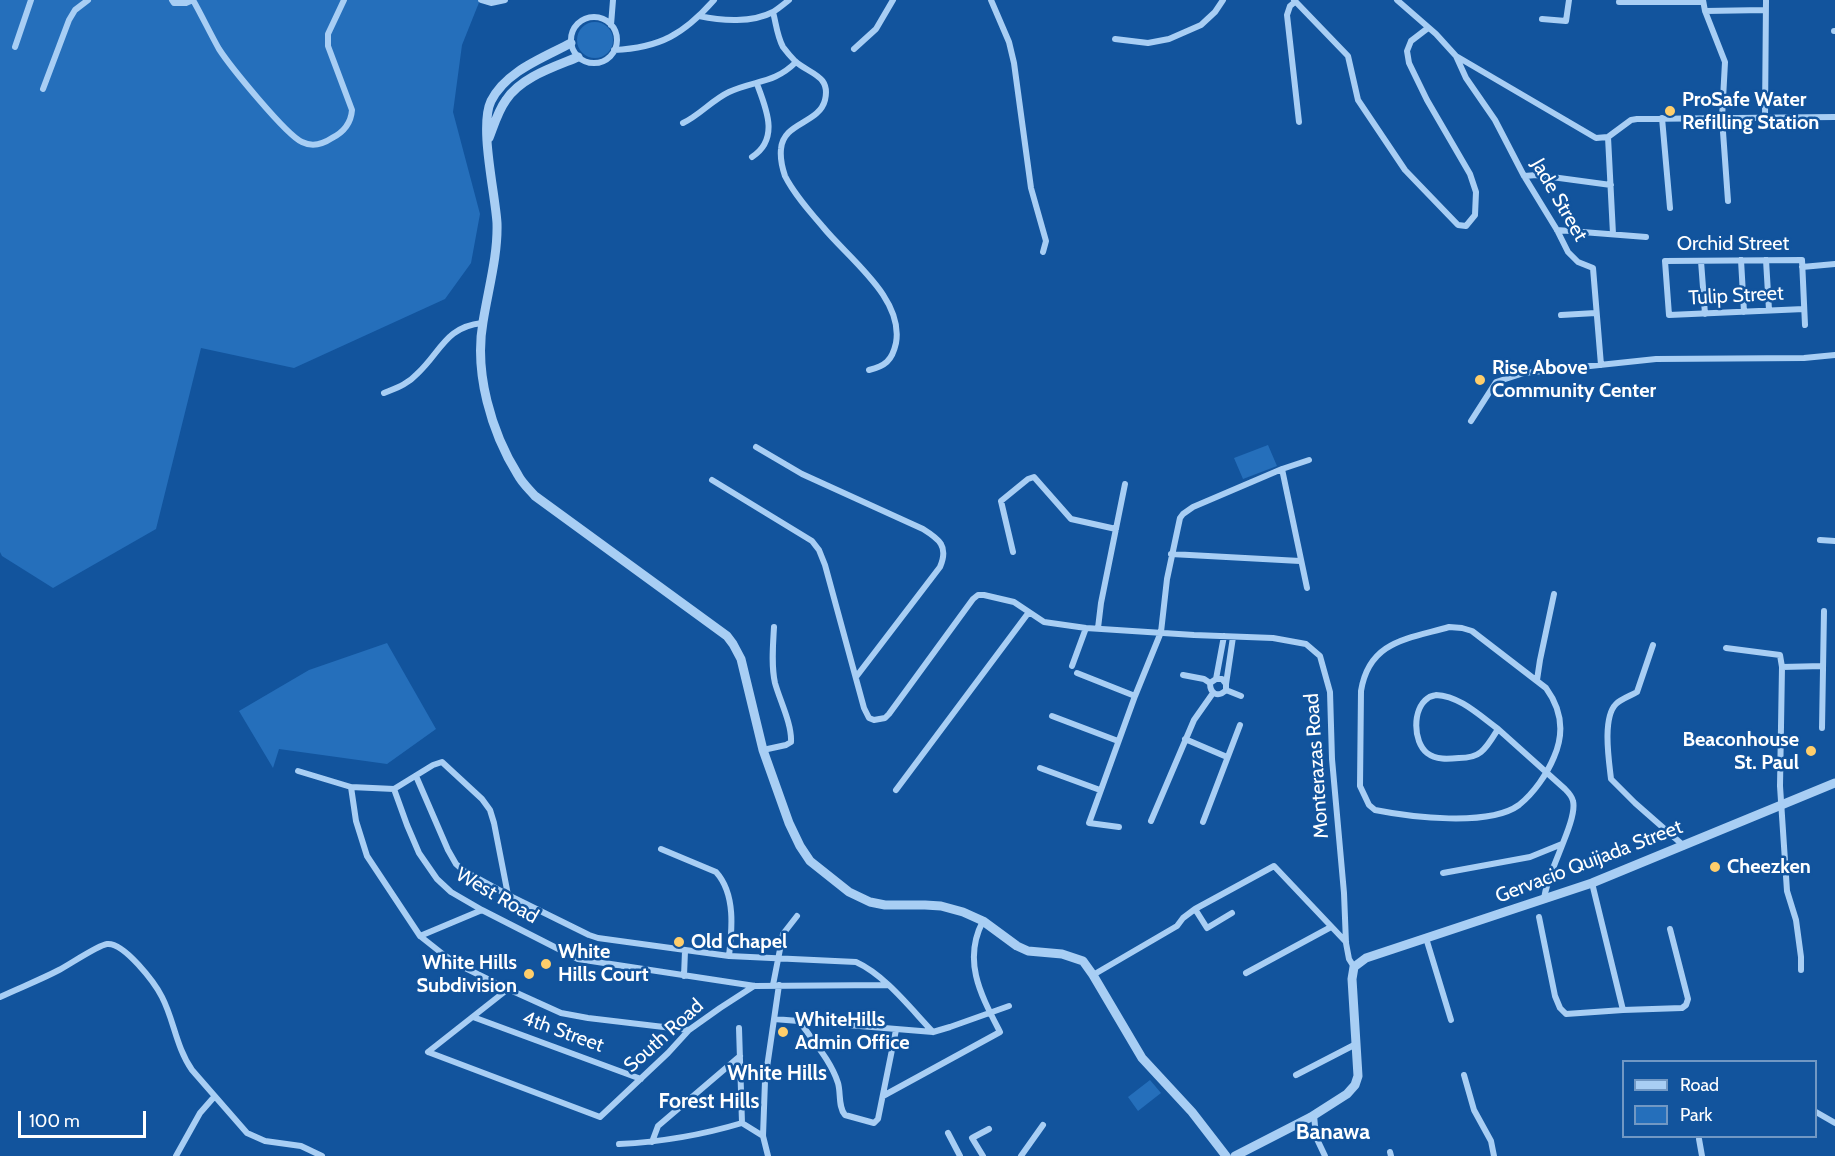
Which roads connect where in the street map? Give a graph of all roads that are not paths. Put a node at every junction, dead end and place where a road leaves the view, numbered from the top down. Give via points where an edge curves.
1 (31, 0) edge
2 (88, 0) edge
3 (344, 0) edge
4 (481, 0) edge
5 (505, 0) edge
6 (613, 0) edge
7 (714, 0) edge
8 (789, 0) edge
9 (893, 0) edge
10 (991, 0) edge
11 (1223, 0) edge
12 (1397, 0) edge
13 (1569, 0) edge
14 (1766, 0) edge
15 (171, 1) edge
16 (1295, 1) edge
17 (1703, 1) edge
18 (1619, 2) dead end
19 (1765, 10) junction
20 (1705, 11) junction
21 (773, 12) junction
22 (699, 16) junction
23 (1542, 19) dead end
24 (611, 25) junction
25 (1428, 28) junction
26 (1115, 39) dead end
27 (571, 43) junction
28 (15, 47) dead end
29 (854, 49) dead end
30 (614, 50) junction
31 (1456, 56) junction
32 (578, 57) junction
33 (796, 62) junction
34 (756, 84) junction
35 (43, 89) dead end
36 (1764, 117) junction
37 (1835, 117) edge
38 (1662, 118) junction
39 (1722, 118) junction
40 (1299, 122) dead end
41 (683, 123) dead end
42 (1608, 137) junction
43 (488, 140) junction
44 (752, 157) dead end
45 (1524, 176) junction
46 (1611, 185) junction
47 (1728, 201) dead end
48 (1670, 208) dead end
49 (1557, 230) junction
50 (1613, 234) junction
51 (1646, 237) dead end
52 (1043, 252) dead end
53 (1741, 260) junction
54 (1766, 260) junction
55 (1701, 261) junction
56 (1802, 264) junction
57 (1835, 264) edge
58 (1804, 309) junction
59 (1769, 310) junction
60 (1744, 312) junction
61 (1596, 313) junction
62 (1705, 314) junction
63 (1561, 315) dead end
64 (1669, 315) joint
65 (483, 323) junction
66 (1805, 325) dead end
67 (1835, 355) edge
68 (1601, 365) junction
69 (869, 370) dead end
70 (384, 393) dead end
71 (1471, 421) dead end
72 (756, 447) dead end
73 (1309, 460) dead end
74 (1282, 469) junction
75 (712, 480) dead end
76 (1125, 484) dead end
77 (1116, 529) junction
78 (1820, 540) dead end
79 (1835, 541) edge
80 (1013, 552) dead end
81 (1171, 554) junction
82 (1300, 561) junction
83 (1307, 588) dead end
84 (1554, 594) dead end
85 (1824, 611) dead end
86 (1029, 612) junction
87 (774, 627) dead end
88 (1086, 627) junction
89 (1098, 628) junction
90 (1161, 632) junction
91 (1224, 636) junction
92 (1233, 636) junction
93 (1653, 645) dead end
94 (1726, 648) dead end
95 (1072, 666) dead end
96 (1782, 666) junction
97 (1823, 666) junction
98 (1077, 673) dead end
99 (1183, 675) dead end
100 (856, 677) junction
101 (1537, 680) junction
102 (1213, 681) junction
103 (1226, 687) junction
104 (1213, 693) junction
105 (1135, 696) junction
106 (1241, 696) dead end
107 (1052, 716) dead end
108 (1240, 724) dead end
109 (1822, 728) dead end
110 (1498, 729) junction
111 (1185, 740) junction
112 (1118, 741) junction
113 (763, 750) junction
114 (1227, 757) junction
115 (1040, 768) dead end
116 (298, 771) dead end
117 (1546, 773) junction
118 (416, 776) junction
119 (1835, 783) edge
120 (351, 787) junction
121 (394, 789) junction
122 (896, 790) dead end
123 (1100, 790) junction
124 (1782, 805) junction
125 (1151, 821) dead end
126 (1203, 822) dead end
127 (1119, 827) dead end
128 (1562, 844) junction
129 (1684, 846) junction
130 (661, 849) dead end
131 (1443, 873) dead end
132 (1592, 883) junction
133 (508, 895) junction
134 (1544, 900) junction
135 (1195, 909) junction
136 (482, 910) junction
137 (1232, 913) dead end
138 (797, 916) dead end
139 (1539, 917) dead end
140 (983, 921) junction
141 (1331, 927) junction
142 (1670, 929) dead end
143 (420, 936) junction
144 (1426, 938) junction
145 (1346, 943) junction
146 (685, 951) junction
147 (729, 956) junction
148 (778, 958) junction
149 (1354, 967) junction
150 (1801, 970) dead end
151 (1246, 973) dead end
152 (1093, 975) junction
153 (684, 976) junction
154 (776, 985) junction
155 (888, 985) junction
156 (755, 986) junction
157 (508, 989) junction
158 (0, 997) edge
159 (1009, 1006) dead end
160 (1623, 1010) junction
161 (991, 1013) junction
162 (474, 1017) junction
163 (774, 1019) junction
164 (1451, 1020) dead end
165 (800, 1022) junction
166 (739, 1028) dead end
167 (689, 1030) junction
168 (896, 1030) junction
169 (933, 1032) junction
170 (1356, 1044) junction
171 (740, 1056) junction
172 (1464, 1075) dead end
173 (1296, 1076) dead end
174 (641, 1079) junction
175 (883, 1096) junction
176 (214, 1097) junction
177 (1817, 1113) edge
178 (1314, 1114) junction
179 (1835, 1123) edge
180 (742, 1124) junction
181 (1043, 1125) dead end
182 (989, 1129) dead end
183 (948, 1133) dead end
184 (764, 1136) junction
185 (1700, 1139) dead end
186 (652, 1142) junction
187 (620, 1144) dead end
188 (176, 1156) edge
189 (322, 1156) edge
190 (768, 1156) edge
191 (960, 1156) edge
192 (983, 1156) edge
193 (1021, 1156) edge
194 (1226, 1156) edge
195 (1235, 1156) edge
196 (1325, 1156) edge
197 (1494, 1156) edge
198 (1702, 1156) edge

1 - 28 street
2 - 35 street via 69,20
3 - 15 street via 328,34 328,46 352,117 340,134 313,145 298,141 258,97 220,51 193,0
4 - 5 street
6 - 24 street
7 - 22 street
8 - 21 street
9 - 29 street via 869,37
10 - 52 street via 1014,63 1031,188 1046,241
11 - 26 street via 1201,25 1168,39 1148,43
12 - 25 street
13 - 23 street via 1566,21
14 - 19 street
16 - 25 street via 1348,56 1358,100 1406,170 1458,225 1467,225 1475,215 1476,192 1470,174 1409,63 1407,51 1411,41
16 - 40 street via 1287,15
17 - 18 street
17 - 20 street
19 - 20 street
19 - 36 street
20 - 39 street via 1725,62
21 - 22 street via 722,20
21 - 33 street via 779,38
22 - 30 street via 682,30 645,48
24 - 27 street via 597,18 586,19 574,28
24 - 30 street via 616,37
25 - 31 street
27 - 32 street
27 - 43 street via 500,85 488,109
30 - 32 street via 598,62
31 - 42 street via 1596,138
31 - 45 street, Jade Street
32 - 43 street via 516,88
33 - 34 street via 779,76
33 - 69 street via 823,81 825,109 786,134 782,143 786,176 824,228 880,291 897,324 894,350 883,366
34 - 41 street via 712,101
34 - 44 street via 769,121 765,145
36 - 37 street
36 - 39 street
38 - 39 street
38 - 42 street via 1631,120
38 - 48 street
39 - 47 street
42 - 46 street
43 - 65 street via 497,223
45 - 46 street
45 - 49 street, Jade Street
46 - 50 street
49 - 50 street
49 - 61 street, Jade Street via 1568,252 1593,268
50 - 51 street
53 - 54 street, Orchid Street
53 - 55 street, Orchid Street
53 - 60 street
54 - 56 street, Orchid Street
54 - 59 street
55 - 62 street
55 - 64 street, Orchid Street via 1665,261
56 - 57 street, Orchid Street
56 - 58 street
58 - 59 street, Tulip Street
58 - 66 street
59 - 60 street, Tulip Street
60 - 62 street, Tulip Street
61 - 63 street
61 - 68 street, Jade Street
62 - 64 street, Tulip Street
65 - 70 street via 455,332 417,375
65 - 113 street via 480,370 494,423 519,477 535,496 727,636 741,659
67 - 68 street via 1656,359
68 - 71 street via 1524,373 1496,382
72 - 100 street via 802,474 922,529 935,536 943,547 940,567
73 - 74 street
74 - 81 street via 1183,514
74 - 82 street
75 - 100 street via 812,541 819,550
76 - 77 street
77 - 80 street via 1071,519 1034,477 1001,501
77 - 89 street
78 - 79 street
81 - 82 street
81 - 90 street
82 - 83 street
84 - 101 street
85 - 97 street
86 - 88 street, Monterazas Road via 1044,622
86 - 100 street, Monterazas Road via 1014,602 984,595 973,599 889,714 879,720 866,713
86 - 122 street
87 - 113 street via 775,682 791,742
88 - 89 street, Monterazas Road
88 - 95 street
89 - 90 street, Monterazas Road
90 - 91 street, Monterazas Road
90 - 105 street
91 - 92 street, Monterazas Road
91 - 102 street
92 - 103 street
92 - 145 street, Monterazas Road via 1306,645 1320,656 1330,692
93 - 129 street via 1637,692 1615,705 1609,719 1611,779
94 - 96 street via 1780,655
96 - 97 street
96 - 124 street
97 - 109 street
98 - 105 street
99 - 102 street
101 - 117 street via 1554,699 1561,730 1558,748
101 - 117 street via 1472,631 1462,628 1449,627 1376,654 1363,676 1361,691 1360,786 1375,810 1474,818 1511,809 1528,796
102 - 103 street via 1222,679
102 - 104 street
103 - 104 street via 1222,694
103 - 106 street
104 - 111 street via 1201,707
105 - 112 street
107 - 112 street
108 - 114 street
110 - 110 street via 1447,695 1427,698 1416,726 1421,746 1429,754 1444,759 1477,754
110 - 117 street
111 - 114 street
111 - 125 street
112 - 123 street
113 - 140 street via 800,846 827,876 870,903 941,906
114 - 126 street
115 - 123 street
116 - 120 street
117 - 128 street via 1573,801 1573,814
118 - 121 street
118 - 133 street via 452,858 464,871
118 - 133 street via 442,762 490,810
119 - 124 street, Gervacio Quijada Street
120 - 121 street
120 - 143 street via 367,856
121 - 136 street, West Road via 406,825 428,868 451,892
123 - 127 street via 1089,823
124 - 129 street, Gervacio Quijada Street
124 - 150 street via 1787,891 1796,920
128 - 131 street via 1530,857
128 - 134 street
129 - 132 street, Gervacio Quijada Street
130 - 147 street via 722,878 732,920
132 - 134 street, Gervacio Quijada Street
132 - 160 street
133 - 146 street via 598,938
134 - 144 street, Gervacio Quijada Street
135 - 137 street via 1207,928
135 - 141 street via 1274,866
135 - 152 street via 1177,926
136 - 143 street
136 - 153 street, West Road via 578,959
138 - 148 street via 783,934
139 - 160 street via 1560,1008 1566,1014
140 - 152 street via 1028,951 1062,954 1083,961
140 - 161 street via 972,958
141 - 145 street
141 - 151 street
142 - 160 street via 1688,999 1686,1005
143 - 157 street via 461,966
144 - 149 street, Gervacio Quijada Street via 1366,958
144 - 164 street
145 - 149 street, Monterazas Road
146 - 147 street
146 - 153 street
147 - 148 street
148 - 154 street
148 - 155 street via 856,962
149 - 170 street
152 - 194 street via 1142,1058
153 - 156 street, West Road
154 - 155 street, West Road
154 - 156 street, West Road
154 - 163 street
155 - 169 street
156 - 167 street, South Road
157 - 162 street
157 - 167 street via 561,1013
158 - 176 street via 105,944 117,946 148,976 162,997 185,1060
159 - 161 street
161 - 169 street
161 - 175 street via 1000,1032
162 - 174 street, 4th Street
162 - 174 street, South Road via 428,1052 600,1117
163 - 165 street
163 - 184 street via 765,1081
165 - 168 street
165 - 175 street via 832,1070 845,1115 877,1122
166 - 171 street
167 - 174 street, South Road
168 - 169 street
168 - 175 street
170 - 173 street
170 - 178 street via 1355,1085
171 - 180 street
171 - 186 street via 658,1126
172 - 197 street
176 - 188 street via 200,1113
176 - 189 street via 256,1138 301,1146
177 - 179 street
178 - 195 street
178 - 196 street via 1316,1137
180 - 184 street
180 - 186 street
181 - 193 street
182 - 192 street via 972,1138
183 - 191 street
184 - 190 street
185 - 198 street
186 - 187 street

